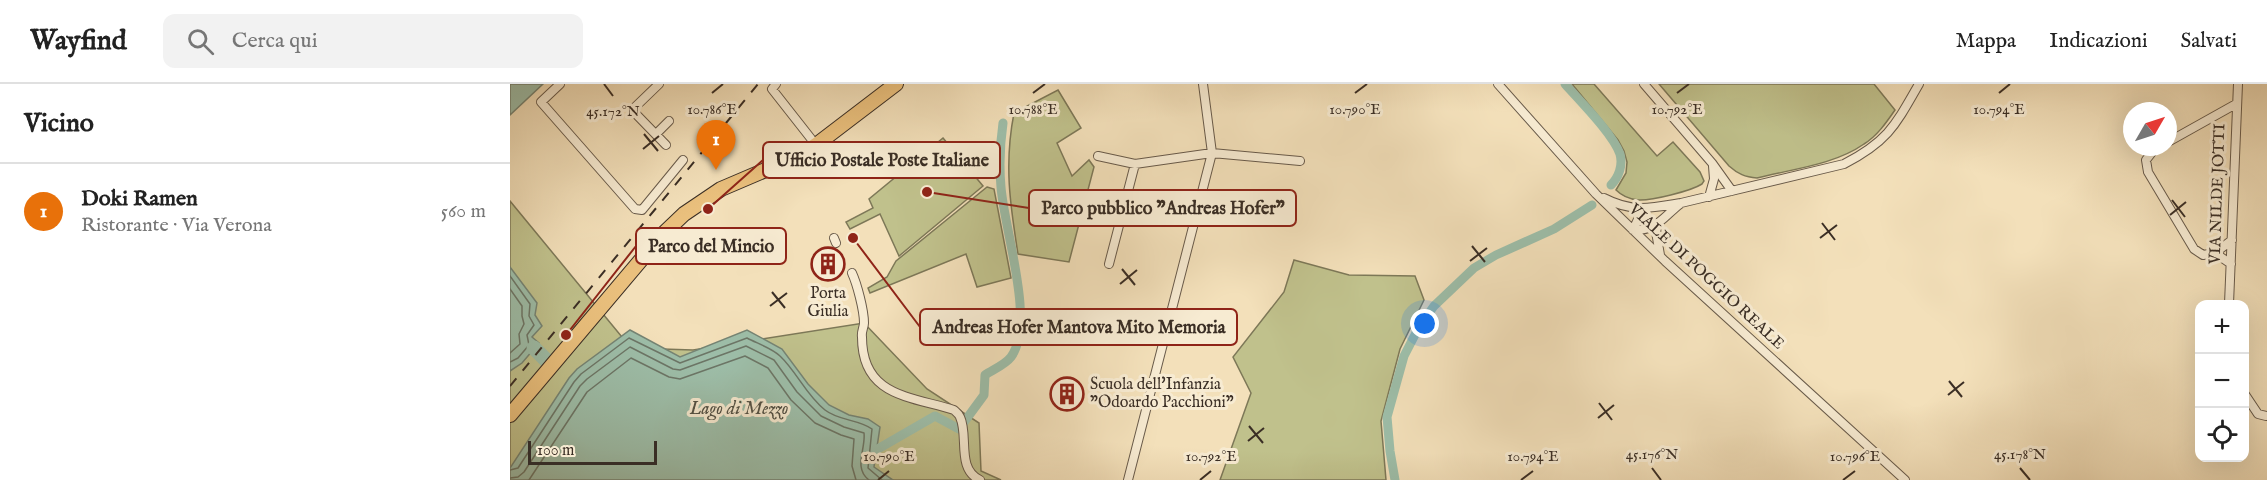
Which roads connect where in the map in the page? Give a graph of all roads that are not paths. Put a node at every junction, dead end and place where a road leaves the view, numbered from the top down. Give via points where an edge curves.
1 (560, 84) edge
2 (659, 84) edge
3 (776, 84) edge
4 (896, 84) edge
5 (1203, 84) edge
6 (1498, 84) edge
7 (1644, 84) edge
8 (1919, 84) edge
9 (2238, 84) edge
10 (2236, 104) junction
11 (669, 121) dead end
12 (656, 134) junction
13 (2177, 137) edge
14 (666, 145) dead end
15 (816, 145) junction
16 (1212, 153) junction
17 (1098, 156) dead end
18 (2148, 156) edge
19 (682, 160) dead end
20 (1300, 161) dead end
21 (1712, 163) junction
22 (1135, 164) junction
23 (1732, 191) junction
24 (1596, 194) junction
25 (1709, 196) junction
26 (1681, 203) junction
27 (1647, 209) junction
28 (1658, 225) junction
29 (1633, 230) junction
30 (2232, 240) junction
31 (2214, 253) junction
32 (1660, 255) junction
33 (1109, 264) dead end
34 (2231, 264) junction
35 (852, 273) dead end
36 (2229, 300) edge
37 (2249, 400) edge
38 (510, 415) edge
39 (2266, 416) edge
40 (980, 480) edge
41 (1128, 480) edge
42 (1905, 480) edge

1 - 19 street via 541,102 635,209 642,210
2 - 12 street via 632,110
3 - 15 street via 772,89
4 - 15 main road
5 - 16 street
6 - 24 street, VIALE DI POGGIO REALE
7 - 21 street
8 - 23 street via 1894,127 1857,157 1822,170
9 - 10 street, VIA NILDE JOTTI
10 - 13 street
10 - 30 street, VIA NILDE JOTTI
11 - 12 street
12 - 14 street
15 - 38 main road via 727,186 672,225
16 - 20 street
16 - 22 street
16 - 41 street
17 - 22 street
18 - 31 street via 2148,172 2194,249 2203,255
21 - 23 street
21 - 25 street via 1714,179
22 - 33 street
23 - 25 street
24 - 27 street via 1620,206
24 - 29 street, VIALE DI POGGIO REALE
25 - 26 street
26 - 27 street
26 - 28 street
27 - 29 street
28 - 29 street
28 - 32 street
29 - 32 street, VIALE DI POGGIO REALE
30 - 31 street
30 - 34 street, VIA NILDE JOTTI
31 - 34 street
32 - 42 street, VIALE DI POGGIO REALE
34 - 36 street, VIA NILDE JOTTI
35 - 40 street via 864,323 861,336 867,365 877,383 889,391 954,410 961,417 967,466
37 - 39 street via 2258,414

